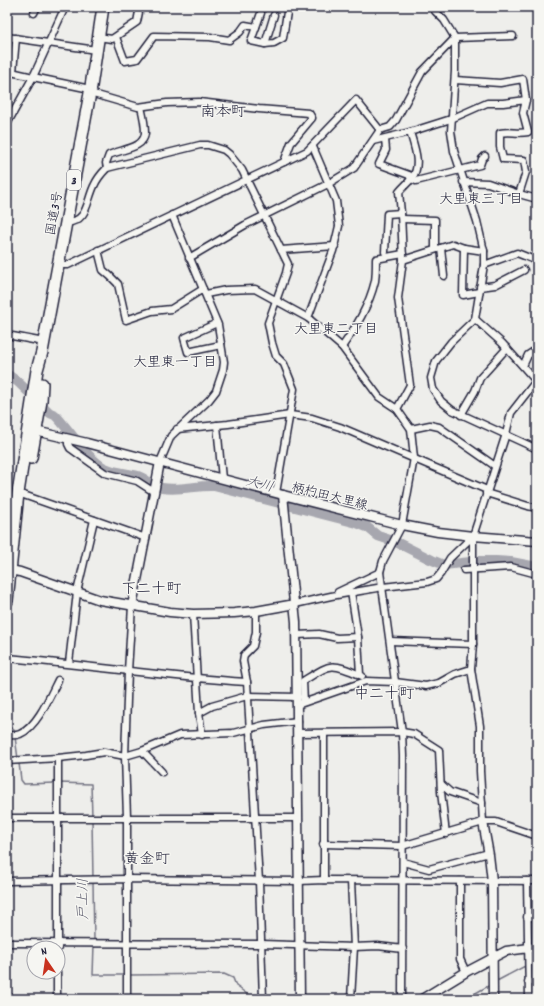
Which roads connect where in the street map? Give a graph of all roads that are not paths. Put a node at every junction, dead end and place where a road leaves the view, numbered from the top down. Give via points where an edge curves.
1 (37, 7) edge
2 (65, 7) edge
3 (103, 7) edge
4 (140, 7) edge
5 (433, 7) edge
6 (287, 12) dead end
7 (34, 13) dead end
8 (261, 13) dead end
9 (274, 15) dead end
10 (256, 27) junction
11 (7, 36) edge
12 (513, 36) dead end
13 (98, 37) junction
14 (116, 37) junction
15 (16, 38) junction
16 (454, 38) junction
17 (49, 44) junction
18 (265, 44) junction
19 (96, 50) junction
20 (10, 71) edge
21 (33, 77) junction
22 (455, 80) junction
23 (90, 91) junction
24 (526, 100) junction
25 (141, 107) junction
26 (451, 119) junction
27 (7, 124) edge
28 (380, 130) junction
29 (410, 132) junction
30 (385, 139) junction
31 (373, 141) junction
32 (313, 147) junction
33 (485, 156) dead end
34 (284, 162) junction
35 (107, 168) junction
36 (460, 170) junction
37 (247, 179) junction
38 (411, 179) junction
39 (463, 182) junction
40 (328, 184) junction
41 (519, 194) junction
42 (537, 199) edge
43 (172, 215) junction
44 (264, 216) junction
45 (402, 216) junction
46 (66, 223) junction
47 (334, 246) junction
48 (464, 248) junction
49 (438, 249) junction
50 (98, 250) junction
51 (281, 250) junction
52 (484, 251) junction
53 (385, 252) dead end
54 (403, 257) junction
55 (189, 258) junction
56 (537, 261) edge
57 (58, 265) junction
58 (484, 265) junction
59 (524, 270) dead end
60 (444, 276) dead end
61 (479, 289) junction
62 (205, 292) junction
63 (276, 301) junction
64 (308, 318) junction
65 (475, 319) junction
66 (217, 323) junction
67 (7, 335) edge
68 (222, 345) junction
69 (43, 347) junction
70 (342, 347) junction
71 (507, 348) junction
72 (537, 349) edge
73 (523, 366) junction
74 (536, 382) edge
75 (397, 409) junction
76 (461, 414) junction
77 (290, 415) junction
78 (217, 425) junction
79 (177, 429) junction
80 (411, 429) junction
81 (32, 430) junction
82 (506, 434) junction
83 (68, 439) junction
84 (537, 449) edge
85 (414, 458) junction
86 (160, 462) junction
87 (495, 466) junction
88 (222, 479) junction
89 (155, 488) junction
90 (487, 491) junction
91 (20, 494) junction
92 (279, 494) junction
93 (537, 508) edge
94 (94, 520) junction
95 (402, 525) junction
96 (473, 536) junction
97 (146, 538) junction
98 (537, 541) edge
99 (472, 569) junction
100 (8, 570) edge
101 (464, 570) dead end
102 (380, 572) junction
103 (537, 574) edge
104 (383, 587) junction
105 (76, 592) junction
106 (351, 592) junction
107 (331, 596) junction
108 (7, 602) edge
109 (296, 604) junction
110 (132, 606) junction
111 (256, 611) junction
112 (193, 614) junction
113 (297, 635) junction
114 (358, 637) junction
115 (390, 641) junction
116 (473, 644) junction
117 (7, 658) edge
118 (69, 663) junction
119 (471, 669) junction
120 (128, 671) junction
121 (360, 675) junction
122 (197, 679) junction
123 (58, 680) dead end
124 (370, 681) junction
125 (247, 682) junction
126 (394, 682) junction
127 (247, 696) junction
128 (300, 701) junction
129 (199, 712) junction
130 (298, 721) junction
131 (249, 728) junction
132 (402, 732) junction
133 (324, 733) junction
134 (298, 734) junction
135 (7, 735) edge
136 (202, 735) junction
137 (142, 751) junction
138 (125, 756) junction
139 (58, 758) junction
140 (7, 761) edge
141 (162, 772) dead end
142 (441, 784) junction
143 (482, 803) junction
144 (58, 817) junction
145 (127, 817) junction
146 (255, 817) junction
147 (7, 818) edge
148 (298, 818) junction
149 (483, 822) junction
150 (446, 834) junction
151 (537, 836) edge
152 (323, 844) junction
153 (402, 846) junction
154 (489, 852) junction
155 (402, 862) junction
156 (127, 879) junction
157 (58, 880) junction
158 (259, 880) junction
159 (324, 880) junction
160 (7, 881) edge
161 (299, 881) junction
162 (351, 881) junction
163 (402, 881) junction
164 (460, 881) junction
165 (492, 881) junction
166 (527, 881) junction
167 (537, 881) edge
168 (537, 917) edge
169 (527, 918) junction
170 (58, 940) edge
171 (7, 943) edge
172 (128, 943) junction
173 (26, 944) edge
174 (262, 944) junction
175 (299, 944) junction
176 (66, 946) edge
177 (537, 946) edge
178 (354, 947) junction
179 (528, 948) junction
180 (403, 949) junction
181 (492, 958) junction
182 (466, 972) junction
183 (57, 980) edge
184 (528, 982) junction
185 (537, 982) edge
186 (7, 997) edge
187 (15, 999) edge
188 (57, 999) edge
189 (127, 999) edge
190 (263, 999) edge
191 (300, 999) edge
192 (351, 999) edge
193 (402, 999) edge
194 (422, 999) edge
195 (493, 999) edge
196 (529, 999) edge

1 - 7 street
2 - 17 street
3 - 13 highway, 国道3号 / 3
4 - 14 street via 137,22
5 - 16 street
6 - 18 street via 283,38
8 - 10 street
9 - 18 street
10 - 14 street via 245,24 240,32 229,40 154,36 137,59 125,60
10 - 18 street via 251,41
11 - 15 street
12 - 16 street
13 - 14 street
13 - 19 highway, 国道3号 / 3
15 - 17 street
15 - 20 street
16 - 22 street
16 - 28 street via 422,72 396,120 390,127
17 - 19 street
17 - 21 street
19 - 23 highway, 国道3号 / 3
20 - 21 street
21 - 23 street
21 - 27 street
22 - 24 street via 500,82 523,79
22 - 26 street
23 - 25 street via 134,107
23 - 46 highway, 国道3号 / 3
24 - 26 street via 488,103
24 - 41 street via 523,112 528,132 500,133 503,159 524,160 526,172
25 - 34 street via 199,102 309,113 312,118 291,143
25 - 35 street via 144,138 136,146 110,155 106,163
26 - 29 street
26 - 36 street via 454,151
28 - 31 street
28 - 32 street via 356,100
29 - 30 street
29 - 38 street via 416,154 415,172
30 - 31 street
30 - 38 street via 386,150 379,164 409,175
31 - 40 street via 354,168
32 - 34 street
32 - 40 street
33 - 36 street via 480,165
34 - 37 street
35 - 37 street via 190,146 208,145 229,154
35 - 46 street via 94,185 81,218 76,222
36 - 38 street
36 - 39 street
37 - 43 street
37 - 44 street
38 - 45 street via 399,192
39 - 41 street via 488,183
39 - 52 street via 477,221
40 - 44 street
40 - 47 street via 336,201 339,226
41 - 42 street
43 - 50 street
43 - 55 street
44 - 51 street
44 - 55 street
45 - 49 street via 435,220
45 - 53 street via 387,214
45 - 54 street
46 - 57 highway, 国道3号 / 3
47 - 51 street
47 - 64 street
48 - 49 street via 453,244
48 - 52 street
48 - 61 street via 463,295
49 - 54 street
49 - 60 street
50 - 57 street via 68,265
50 - 62 street via 103,270 118,284 126,320 152,311 171,310
51 - 63 street via 288,264
52 - 58 street
54 - 70 street via 376,259 375,280 370,296 357,326
54 - 75 street via 398,298 410,385
55 - 62 street
56 - 58 street via 516,253
57 - 69 highway, 国道3号 / 3
58 - 61 street
59 - 61 street via 495,285
61 - 65 street
62 - 63 street via 255,289
62 - 66 street
63 - 64 street
63 - 77 street via 268,324 276,356 284,364 294,389
64 - 70 street
65 - 71 street
65 - 76 street via 436,361 431,378 433,389 441,401
66 - 68 street
66 - 68 street via 184,338 188,352
67 - 69 street
68 - 79 street via 223,370 216,391
69 - 81 highway, 国道3号 / 3 via 43,377
70 - 75 street via 379,397
71 - 73 street
71 - 76 street via 480,378 475,392
72 - 73 street via 528,355
73 - 74 street
74 - 82 street via 511,413
75 - 80 street
76 - 82 street
77 - 78 street
77 - 85 street via 312,418 340,427
77 - 92 street
78 - 79 street
78 - 88 street
79 - 86 street via 171,436
80 - 85 street
80 - 87 street via 430,425 439,427
81 - 83 street, 柄杓田大里線
81 - 91 highway, 国道3号 / 3
82 - 84 street
82 - 87 street
83 - 86 street, 柄杓田大里線
83 - 89 street via 70,448 104,474
85 - 90 street
85 - 95 street
86 - 88 street, 柄杓田大里線
86 - 89 street
87 - 90 street
88 - 92 street, 柄杓田大里線
89 - 97 street
90 - 93 street
90 - 96 street
91 - 94 street
91 - 100 highway, 国道3号 / 3
92 - 95 street, 柄杓田大里線
92 - 109 street
94 - 97 street
94 - 105 street
95 - 96 street, 柄杓田大里線
95 - 102 street
96 - 98 street, 柄杓田大里線
96 - 99 street
96 - 104 street via 450,558 436,578 426,582
97 - 110 street
99 - 101 street
99 - 103 street via 511,567
99 - 116 street
100 - 105 street
100 - 108 highway, 国道3号 / 3
102 - 104 street
102 - 107 street
104 - 106 street
104 - 115 street
105 - 110 street
105 - 118 street
106 - 107 street
106 - 114 street
107 - 109 street
109 - 111 street
109 - 113 street
110 - 112 street
110 - 120 street
111 - 112 street
111 - 125 street via 253,646 244,655 243,661
112 - 122 street
113 - 114 street
113 - 128 street
114 - 121 street
115 - 116 street
115 - 126 street
116 - 119 street
117 - 118 street
118 - 120 street
119 - 126 street via 432,685
119 - 143 street via 480,726
120 - 122 street
120 - 138 street
121 - 124 street
121 - 128 street via 334,665 325,668 303,681
122 - 125 street
122 - 129 street
123 - 135 street via 37,719 21,734
124 - 126 street
124 - 128 street
125 - 127 street
126 - 132 street
127 - 128 street
127 - 129 street
127 - 131 street
128 - 130 street
129 - 136 street
130 - 131 street
130 - 134 street
131 - 136 street via 233,733
131 - 146 street
132 - 133 street
132 - 142 street via 414,734 440,750
132 - 153 street
133 - 134 street
133 - 152 street
134 - 148 street
136 - 137 street via 180,735
137 - 138 street
137 - 141 street
138 - 139 street via 104,752
138 - 145 street
139 - 140 street
139 - 144 street
142 - 143 street via 450,792
142 - 150 street
143 - 149 street
144 - 145 street
144 - 147 street
144 - 157 street
145 - 146 street
145 - 156 street
146 - 148 street
146 - 158 street
148 - 161 street
149 - 150 street
149 - 151 street via 496,822
149 - 154 street
150 - 153 street
152 - 153 street
152 - 159 street
153 - 155 street
154 - 155 street via 429,869
154 - 165 street
155 - 163 street
156 - 157 street
156 - 158 street
156 - 172 street
157 - 160 street
157 - 170 street
158 - 161 street
158 - 174 street
159 - 161 street
159 - 162 street
161 - 175 street
162 - 163 street
162 - 178 street
163 - 164 street
163 - 180 street
164 - 165 street
164 - 182 street via 460,959
165 - 166 street
165 - 181 street
166 - 167 street
166 - 169 street
168 - 169 street
169 - 179 street
171 - 173 street
172 - 174 street
172 - 176 street
172 - 189 street
174 - 175 street
174 - 190 street
175 - 178 street
175 - 191 street
177 - 179 street
178 - 180 street
178 - 192 street
179 - 181 street via 506,951
179 - 184 street
180 - 193 street
181 - 182 street
181 - 195 street
182 - 194 street
183 - 188 street
184 - 185 street
184 - 196 street
186 - 187 street

